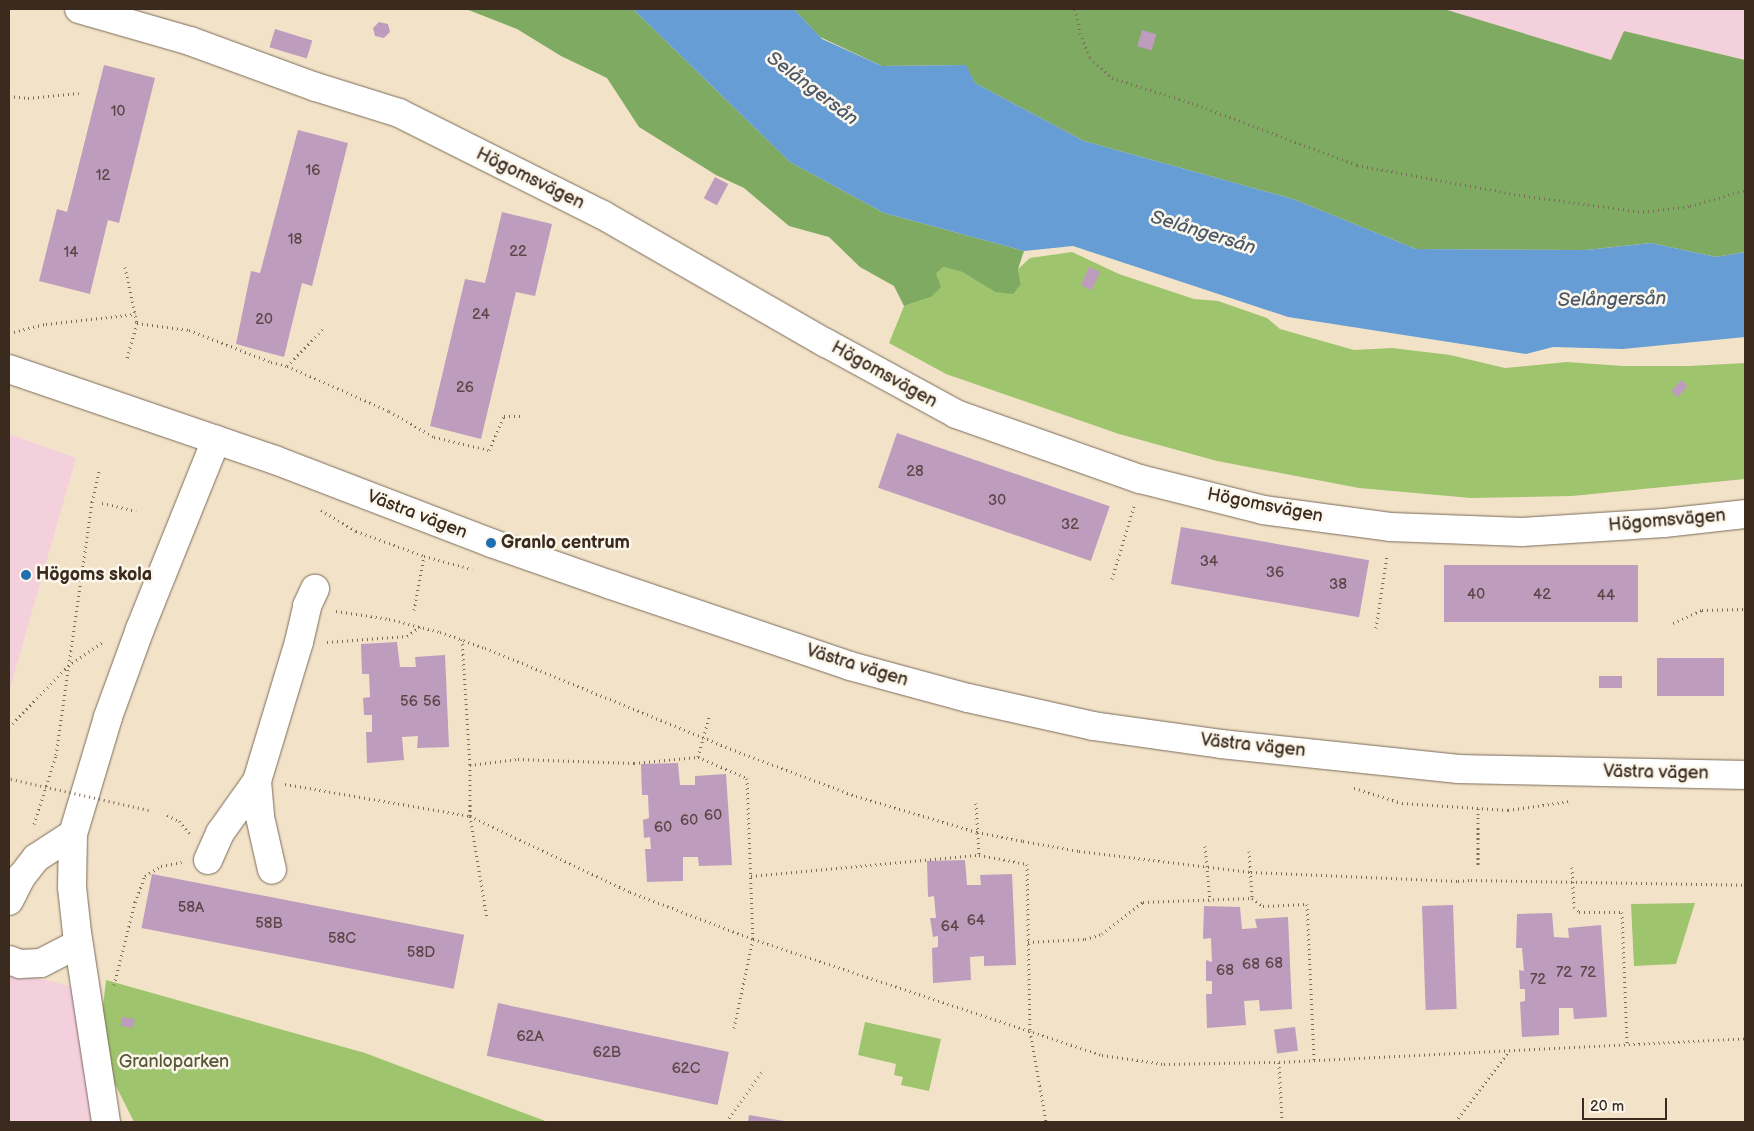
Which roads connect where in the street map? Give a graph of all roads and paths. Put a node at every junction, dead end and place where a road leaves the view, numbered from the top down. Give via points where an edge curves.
1 (79, 9) edge
2 (1075, 9) edge
3 (79, 93) dead end
4 (9, 96) edge
5 (1745, 190) edge
6 (125, 267) dead end
7 (135, 314) junction
8 (137, 323) junction
9 (322, 329) dead end
10 (9, 333) edge
11 (127, 358) dead end
12 (288, 366) junction
13 (9, 369) edge
14 (524, 416) dead end
15 (216, 440) junction
16 (99, 472) dead end
17 (1140, 479) junction
18 (102, 503) dead end
19 (136, 511) dead end
20 (1745, 514) edge
21 (1390, 527) junction
22 (424, 556) dead end
23 (1112, 579) dead end
24 (311, 598) joint
25 (1745, 609) edge
26 (414, 610) dead end
27 (1673, 623) dead end
28 (421, 627) junction
29 (1376, 628) dead end
30 (140, 629) junction
31 (462, 640) junction
32 (299, 642) junction
33 (68, 666) junction
34 (710, 717) dead end
35 (9, 727) edge
36 (704, 736) junction
37 (698, 757) junction
38 (470, 765) junction
39 (1745, 775) edge
40 (10, 778) edge
41 (257, 781) junction
42 (976, 803) dead end
43 (1478, 808) dead end
44 (149, 810) dead end
45 (470, 816) junction
46 (31, 831) dead end
47 (977, 832) junction
48 (73, 834) junction
49 (1205, 846) dead end
50 (1249, 851) dead end
51 (979, 855) junction
52 (208, 860) joint
53 (1478, 865) dead end
54 (1206, 867) junction
55 (1572, 867) dead end
56 (272, 870) dead end
57 (1251, 872) junction
58 (750, 876) junction
59 (1573, 881) junction
60 (1745, 885) edge
61 (1252, 898) junction
62 (9, 901) edge
63 (1210, 901) junction
64 (487, 919) dead end
65 (753, 939) junction
66 (1028, 942) junction
67 (78, 944) junction
68 (9, 960) edge
69 (112, 989) dead end
70 (734, 1028) dead end
71 (1030, 1031) junction
72 (1745, 1038) edge
73 (1627, 1044) junction
74 (1509, 1050) junction
75 (1314, 1060) junction
76 (1279, 1062) junction
77 (764, 1069) dead end
78 (106, 1122) edge
79 (726, 1122) edge
80 (1046, 1122) edge
81 (1282, 1122) edge
82 (1455, 1122) edge

1 - 17 street, Högomsvägen via 190,41 399,113 603,215 956,414
2 - 5 path via 1090,58 1112,78 1192,103 1357,165 1519,195 1643,212 1690,206
3 - 4 path via 28,98
6 - 7 path
7 - 8 path
7 - 10 path via 46,324
8 - 11 path
8 - 12 path via 189,330
9 - 12 path
12 - 14 path via 389,411 434,436 489,450 504,416
13 - 15 street, Västra vägen
15 - 30 street
15 - 39 street, Västra vägen via 491,543 850,666 968,698 1093,726 1221,744 1459,768
16 - 33 path
17 - 21 street, Högomsvägen via 1263,510
17 - 23 path via 1137,499
18 - 19 path
20 - 21 street, Högomsvägen via 1522,532
21 - 29 path
22 - 26 path
24 - 28 path
24 - 32 street
25 - 27 path via 1702,610
28 - 31 path
28 - 32 path via 407,636 387,639
30 - 33 path via 118,632
30 - 48 street via 108,717
31 - 36 path
31 - 38 path
32 - 41 street
33 - 35 path
33 - 46 path via 56,755 40,812
34 - 36 path
36 - 37 path
36 - 47 path via 856,796
37 - 38 path via 634,763 518,759
37 - 58 path via 747,778
38 - 45 path
40 - 44 path, bridge
41 - 45 path
41 - 52 street via 220,833
41 - 56 street via 260,817
42 - 47 path
43 - 53 path
45 - 64 path
45 - 65 path via 630,892
47 - 51 path
47 - 54 path via 1078,851
48 - 62 street via 36,858
48 - 67 street via 72,886
49 - 54 path
50 - 57 path
51 - 58 path
51 - 66 path via 1027,864
52 - 69 path via 170,862 145,876
54 - 57 path
54 - 63 path
55 - 59 path
57 - 59 path via 1458,881
57 - 61 path
58 - 65 path
59 - 60 path
59 - 73 path via 1574,907 1580,912 1622,912
61 - 63 path
61 - 75 path via 1263,906 1307,904
63 - 66 path via 1143,902 1102,934 1085,939
65 - 70 path
65 - 71 path
66 - 71 path
67 - 68 street via 41,963 20,964
67 - 78 street
71 - 76 path via 1102,1055 1164,1064
71 - 80 path
72 - 73 path
73 - 74 path
74 - 75 path
74 - 82 path
75 - 76 path
76 - 81 path
77 - 79 path

